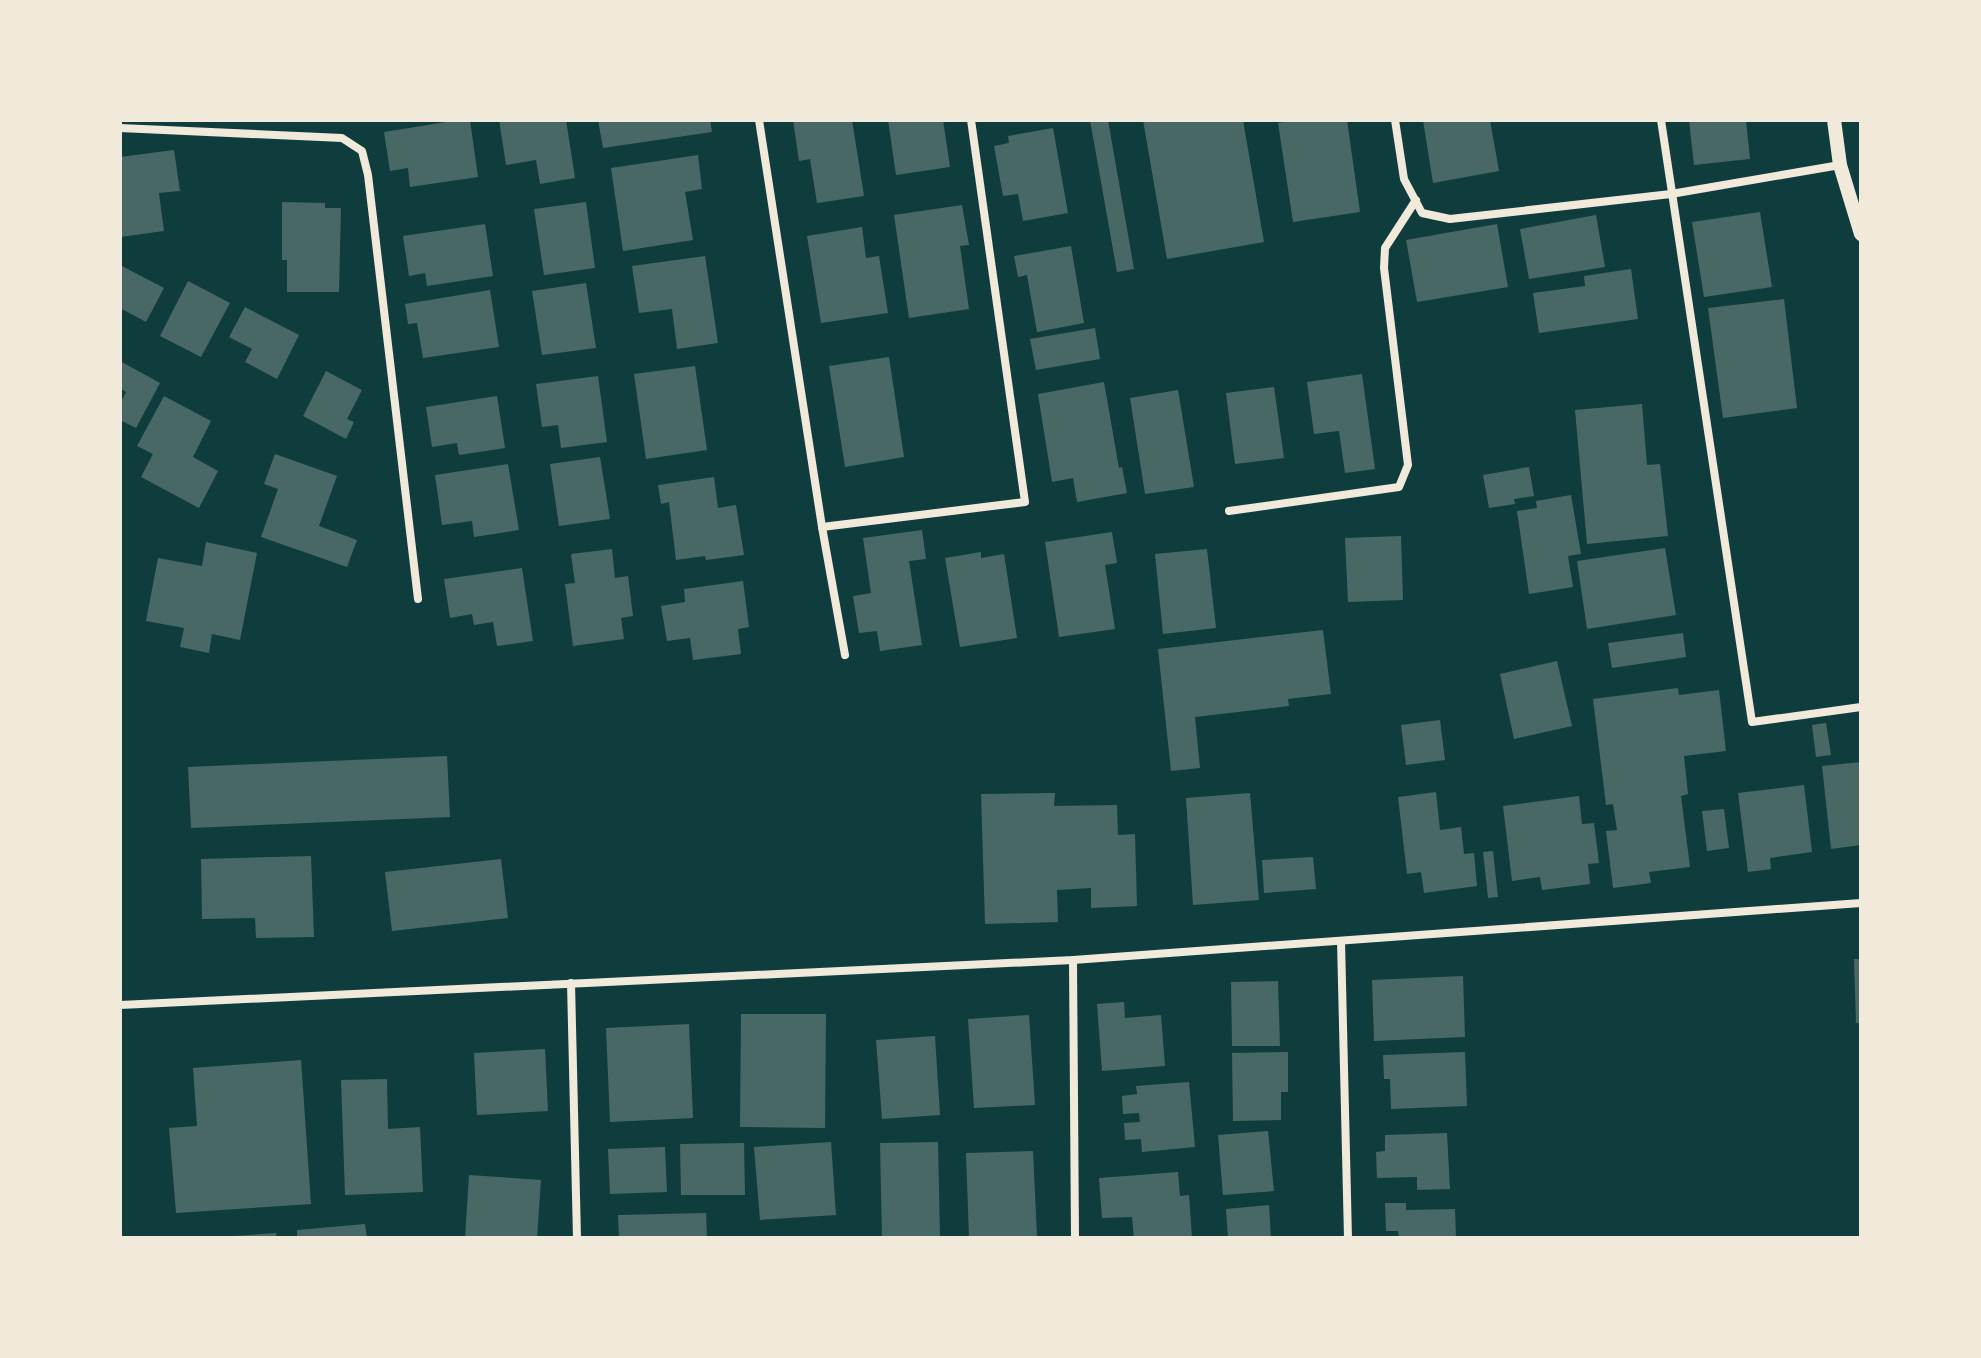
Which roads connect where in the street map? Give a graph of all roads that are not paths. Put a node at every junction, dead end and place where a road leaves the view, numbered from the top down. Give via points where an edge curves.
1 (759, 120) edge
2 (971, 120) edge
3 (1395, 120) edge
4 (1661, 120) edge
5 (1834, 120) edge
6 (120, 128) edge
7 (1840, 165) junction
8 (1671, 194) junction
9 (1416, 200) junction
10 (1861, 234) edge
11 (1229, 511) dead end
12 (822, 527) junction
13 (418, 599) dead end
14 (845, 655) dead end
15 (1861, 707) edge
16 (1861, 903) edge
17 (1341, 941) junction
18 (1073, 960) junction
19 (571, 983) junction
20 (120, 1005) edge
21 (577, 1238) edge
22 (1075, 1238) edge
23 (1348, 1238) edge

1 - 12 street
2 - 12 street via 1025,502
3 - 9 street via 1404,179
4 - 8 street
5 - 7 street
6 - 13 street via 342,138 362,151
7 - 8 street
7 - 10 street
8 - 9 street via 1450,219 1422,213
8 - 15 street via 1752,722
9 - 11 street via 1385,248 1408,465 1399,487
12 - 14 street
16 - 17 street
17 - 18 street
17 - 23 street
18 - 19 street
18 - 22 street
19 - 20 street
19 - 21 street

